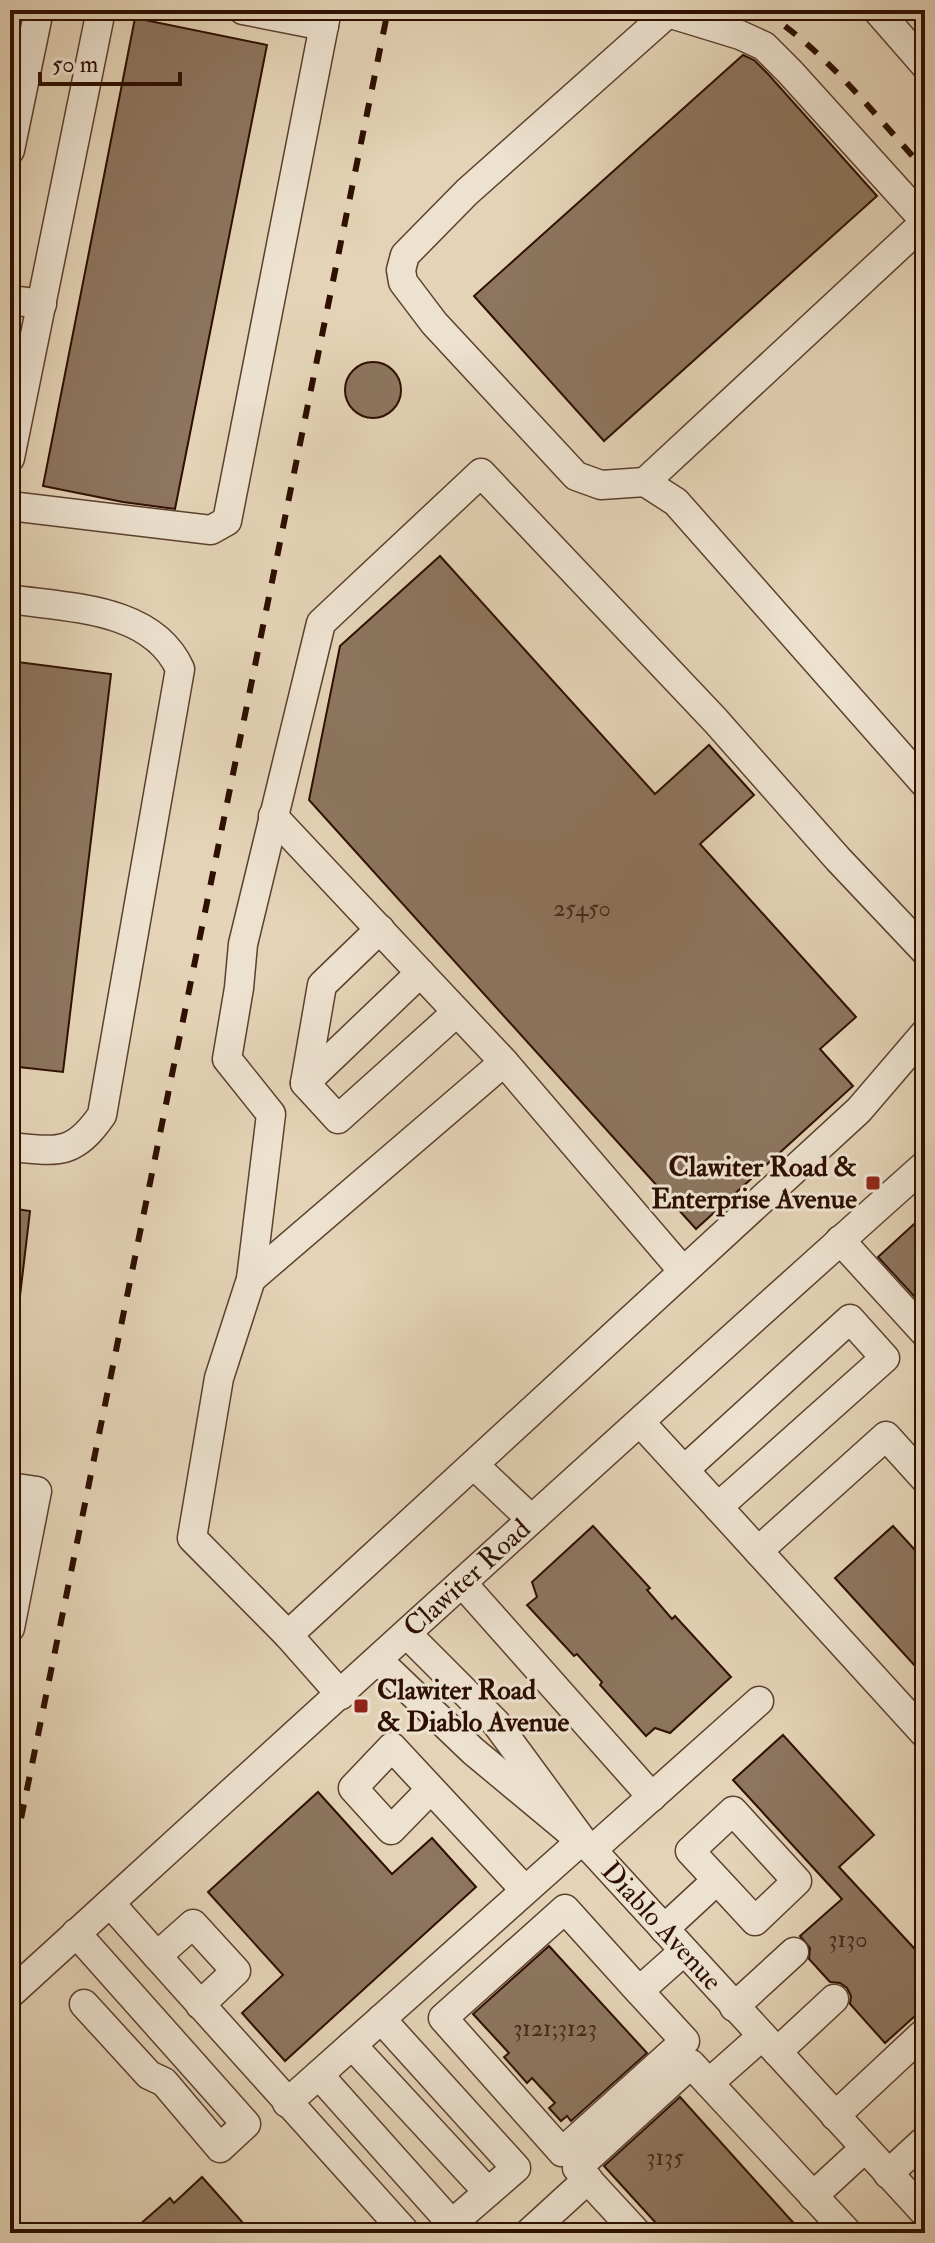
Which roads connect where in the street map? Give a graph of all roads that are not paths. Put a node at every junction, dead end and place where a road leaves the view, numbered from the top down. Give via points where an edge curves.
1 (39, 10) edge
2 (101, 10) edge
3 (243, 10) edge
4 (877, 10) edge
5 (326, 18) edge
6 (925, 65) edge
7 (10, 150) edge
8 (925, 222) edge
9 (10, 300) edge
10 (42, 304) junction
11 (21, 354) edge
12 (10, 458) edge
13 (645, 482) junction
14 (10, 506) edge
15 (10, 599) edge
16 (925, 784) edge
17 (273, 816) junction
18 (380, 929) junction
19 (925, 951) edge
20 (420, 973) junction
21 (457, 1012) junction
22 (925, 1033) edge
23 (504, 1062) junction
24 (305, 1083) junction
25 (10, 1147) edge
26 (925, 1165) edge
27 (840, 1240) junction
28 (683, 1271) junction
29 (251, 1279) junction
30 (925, 1333) edge
31 (640, 1422) junction
32 (474, 1465) junction
33 (684, 1470) junction
34 (925, 1479) edge
35 (10, 1487) edge
36 (718, 1507) junction
37 (531, 1519) junction
38 (758, 1551) junction
39 (463, 1584) junction
40 (10, 1628) edge
41 (407, 1634) junction
42 (288, 1635) junction
43 (379, 1661) junction
44 (341, 1695) junction
45 (759, 1701) dead end
46 (925, 1734) edge
47 (431, 1789) dead end
48 (652, 1797) junction
49 (587, 1845) junction
50 (717, 1880) dead end
51 (525, 1890) junction
52 (110, 1903) junction
53 (664, 1929) junction
54 (76, 1933) junction
55 (684, 1951) junction
56 (794, 1952) dead end
57 (157, 1956) junction
58 (639, 1991) junction
59 (10, 1994) edge
60 (834, 1999) dead end
61 (84, 2004) dead end
62 (200, 2005) junction
63 (734, 2007) junction
64 (381, 2019) junction
65 (925, 2032) edge
66 (769, 2044) junction
67 (352, 2045) junction
68 (319, 2075) junction
69 (709, 2083) junction
70 (287, 2103) junction
71 (835, 2116) junction
72 (925, 2140) edge
73 (865, 2148) junction
74 (888, 2174) junction
75 (588, 2179) junction
76 (488, 2192) junction
77 (813, 2196) junction
78 (925, 2213) edge
79 (446, 2228) edge
80 (406, 2233) edge
81 (529, 2233) edge
82 (637, 2233) edge
83 (848, 2233) edge

1 - 7 street
2 - 10 street
3 - 5 street
4 - 6 street
5 - 14 street via 227,521 211,530
8 - 13 street
8 - 13 street via 764,46 668,13 467,192 405,255 403,282 434,323 576,476 601,485
9 - 10 street
10 - 11 street
11 - 12 street
13 - 16 street via 676,502
15 - 25 street via 115,616 159,641 180,669 102,1115 78,1142 56,1151
17 - 18 street
17 - 19 street via 321,623 481,473
17 - 29 street via 243,944 227,1059 271,1114
18 - 20 street
18 - 24 street via 322,985
20 - 21 street
20 - 24 street
21 - 23 street
21 - 24 street via 338,1119
22 - 28 street via 859,1110
23 - 28 street
23 - 29 street
26 - 27 street, Clawiter Road
27 - 30 street
27 - 31 street, Clawiter Road
28 - 32 street
29 - 42 street via 219,1378 192,1538
31 - 33 street
31 - 37 street, Clawiter Road
32 - 37 street
32 - 42 street
33 - 36 street
33 - 36 street via 850,1319 885,1358
34 - 38 street via 886,1436
35 - 40 street via 37,1491
36 - 38 street
37 - 39 street, Clawiter Road
38 - 46 street
39 - 41 street, Clawiter Road
39 - 48 street
41 - 43 street, Clawiter Road
41 - 49 street via 496,1723
42 - 44 street
43 - 44 street, Clawiter Road
43 - 49 street, Diablo Avenue via 473,1751
44 - 52 street, Clawiter Road
45 - 48 street
47 - 51 street
48 - 49 street
49 - 51 street
49 - 53 street, Diablo Avenue
50 - 53 street
51 - 64 street
52 - 54 street, Clawiter Road
52 - 57 street
53 - 55 street, Diablo Avenue
54 - 59 street, Clawiter Road
54 - 61 street via 246,2124 220,2148 164,2082 149,2075
55 - 58 street
55 - 63 street, Diablo Avenue
56 - 63 street
57 - 62 street
57 - 62 street via 193,1924 236,1971
58 - 58 street via 565,1909 443,2018 562,2152 685,2041
60 - 66 street
62 - 70 street
63 - 66 street, Diablo Avenue
64 - 67 street
64 - 76 street via 516,2168
65 - 71 street
66 - 69 street
66 - 71 street, Diablo Avenue
67 - 68 street
67 - 76 street
68 - 70 street
68 - 79 street
69 - 75 street via 691,2064 577,2168
69 - 77 street
70 - 80 street
71 - 73 street, Diablo Avenue
72 - 74 street
73 - 74 street, Diablo Avenue
73 - 77 street
74 - 78 street, Diablo Avenue
75 - 81 street
75 - 82 street
76 - 79 street
77 - 83 street

